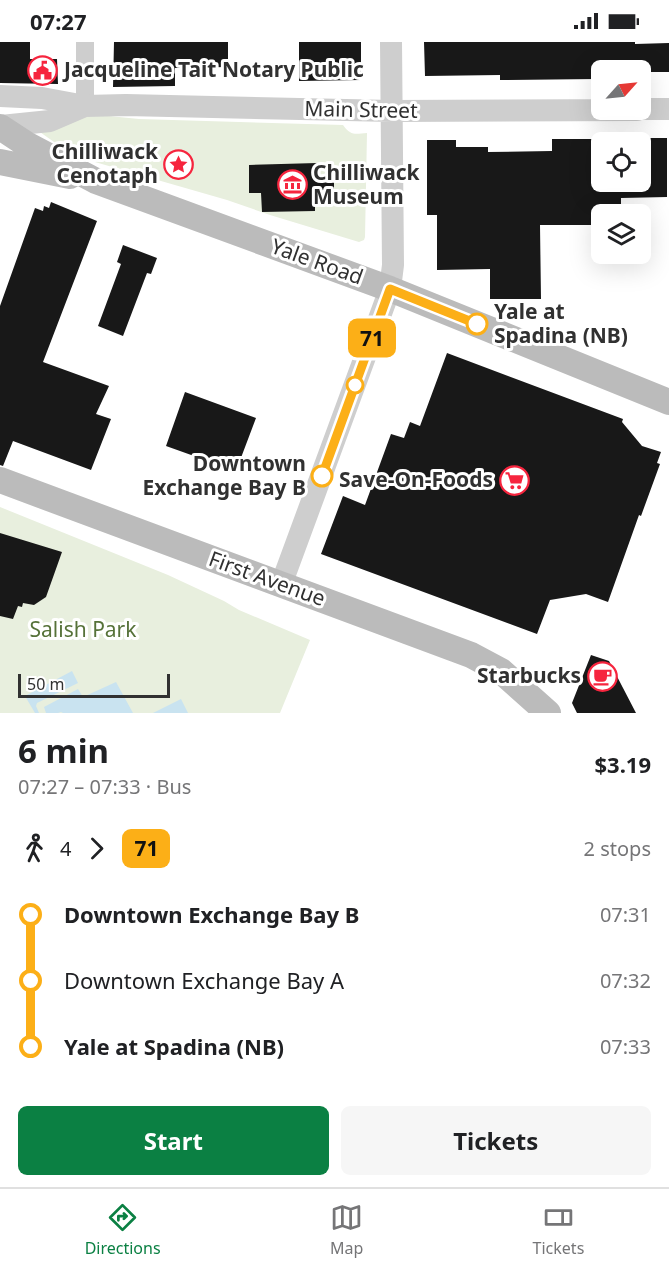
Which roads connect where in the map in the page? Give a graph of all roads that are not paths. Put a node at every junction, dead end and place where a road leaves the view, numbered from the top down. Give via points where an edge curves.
1 (85, 42) edge
2 (391, 42) edge
3 (0, 96) edge
4 (85, 106) junction
5 (669, 109) edge
6 (591, 110) edge
7 (651, 110) edge
8 (392, 111) junction
9 (0, 127) edge
10 (0, 162) edge
11 (96, 181) junction
12 (390, 289) junction
13 (669, 402) edge
14 (0, 480) edge
15 (281, 585) junction
16 (526, 703) edge
17 (548, 713) edge

1 - 4 street
2 - 8 street
3 - 4 street, Main Street
4 - 8 street, Main Street
4 - 9 street, Main Street via 50,121
5 - 7 street, Main Street
6 - 8 street, Main Street
8 - 12 street
9 - 11 main road, Yale Road
10 - 11 main road, Yale Road
11 - 12 main road, Yale Road
12 - 13 main road, Yale Road
12 - 15 street
14 - 15 main road, First Avenue
15 - 16 main road, First Avenue via 471,655 501,671
16 - 17 main road, First Avenue

